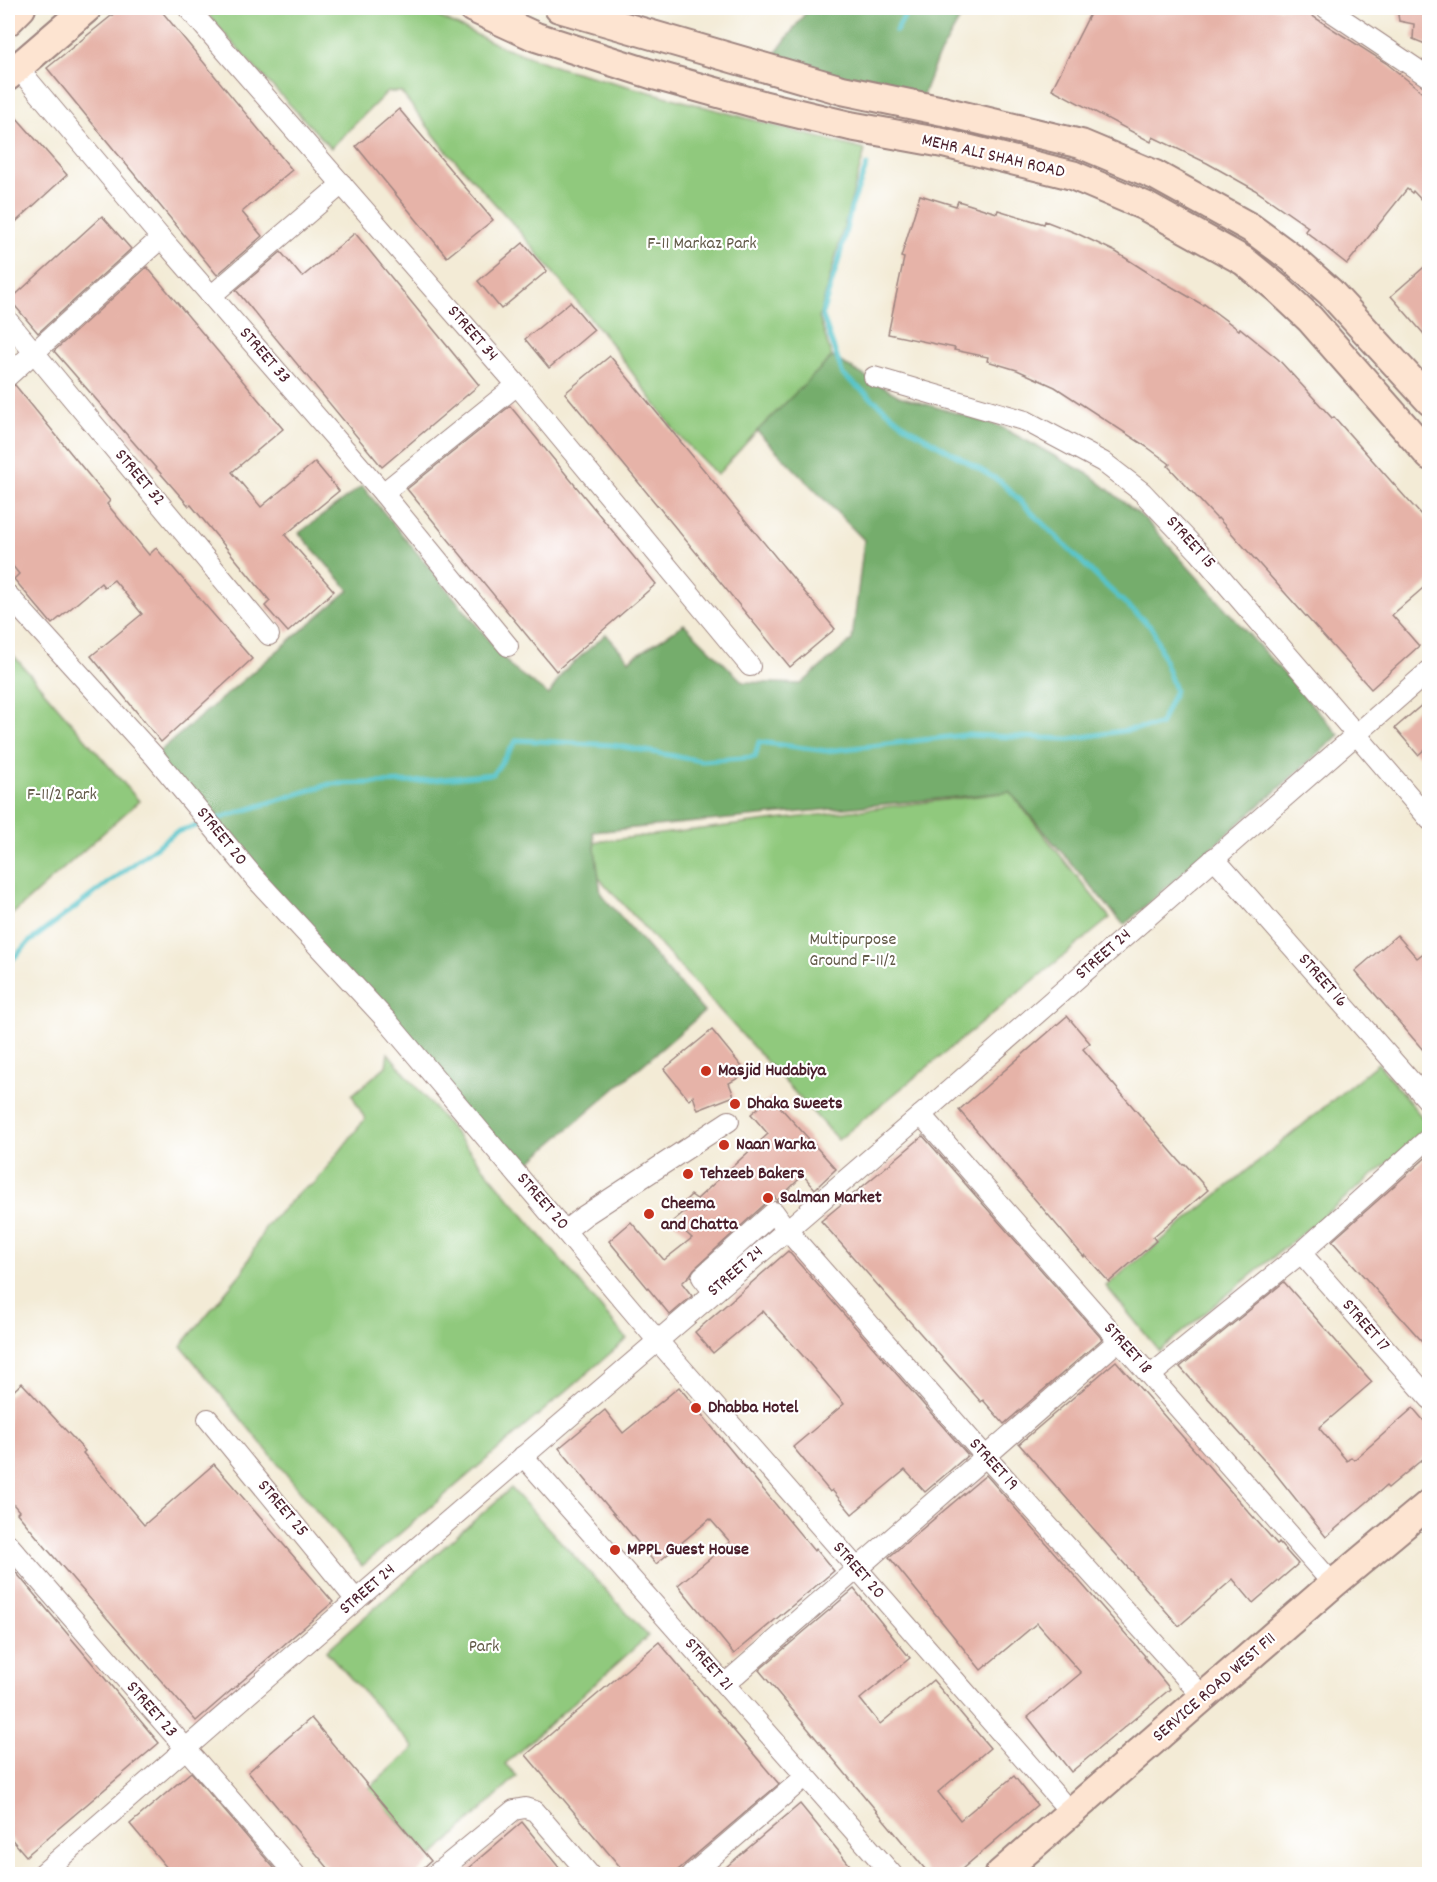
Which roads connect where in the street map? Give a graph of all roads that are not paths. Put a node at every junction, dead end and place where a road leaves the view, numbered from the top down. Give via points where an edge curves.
1 (21, 8) edge
2 (87, 8) edge
3 (188, 8) edge
4 (473, 8) edge
5 (559, 8) edge
6 (1330, 9) edge
7 (8, 21) edge
8 (13, 72) edge
9 (1430, 78) edge
10 (342, 184) junction
11 (160, 238) junction
12 (211, 296) junction
13 (8, 321) edge
14 (35, 352) junction
15 (8, 376) edge
16 (874, 377) dead end
17 (517, 385) junction
18 (1430, 401) edge
19 (1430, 456) edge
20 (383, 493) junction
21 (8, 595) edge
22 (269, 635) dead end
23 (508, 646) dead end
24 (750, 666) dead end
25 (1430, 670) edge
26 (1355, 735) junction
27 (1430, 820) edge
28 (1214, 858) junction
29 (1430, 1103) edge
30 (921, 1115) junction
31 (729, 1121) dead end
32 (1430, 1137) edge
33 (786, 1229) junction
34 (566, 1230) junction
35 (1301, 1253) junction
36 (657, 1340) junction
37 (1119, 1340) junction
38 (1151, 1375) junction
39 (1430, 1399) edge
40 (207, 1419) dead end
41 (523, 1456) junction
42 (985, 1456) junction
43 (1430, 1503) edge
44 (8, 1544) edge
45 (856, 1569) junction
46 (1333, 1584) junction
47 (356, 1600) junction
48 (725, 1684) junction
49 (1204, 1698) junction
50 (186, 1750) junction
51 (805, 1777) junction
52 (1072, 1814) junction
53 (42, 1875) edge
54 (296, 1875) edge
55 (436, 1875) edge
56 (589, 1875) edge
57 (692, 1875) edge
58 (892, 1875) edge
59 (1000, 1875) edge

1 - 7 street
2 - 8 street
3 - 10 street, STREET 34
4 - 19 street, MEHR ALI SHAH ROAD via 536,37 654,75 762,105 1072,175 1145,206 1244,261 1277,288 1310,319
5 - 18 street, MEHR ALI SHAH ROAD via 842,90 1081,144 1155,174 1251,228 1293,260 1330,292
6 - 9 street
8 - 11 street, STREET 33
10 - 12 street
10 - 17 street, STREET 34
11 - 12 street, STREET 33
11 - 14 street
12 - 20 street, STREET 33
13 - 14 street, STREET 32
14 - 15 street
14 - 22 street, STREET 32
16 - 26 street, STREET 15 via 1026,421 1103,462 1142,492 1178,528
17 - 20 street
17 - 24 street, STREET 34
20 - 23 street, STREET 33
21 - 34 street, STREET 20 via 186,794 254,877 388,1022
25 - 26 street, STREET 24
26 - 27 street, STREET 15
26 - 28 street, STREET 24
28 - 29 street, STREET 16
28 - 30 street, STREET 24
30 - 33 street, STREET 24
30 - 37 street, STREET 18
31 - 34 street
32 - 35 street
33 - 36 street, STREET 24
33 - 42 street, STREET 19
34 - 36 street, STREET 20
35 - 38 street
35 - 39 street, STREET 17
36 - 41 street, STREET 24
36 - 45 street, STREET 20
37 - 38 street, STREET 18
37 - 42 street
38 - 46 street, STREET 18
40 - 47 street, STREET 25
41 - 47 street, STREET 24
41 - 48 street, STREET 21
42 - 45 street
42 - 49 street, STREET 19
43 - 46 street, SERVICE ROAD WEST F11
44 - 50 street, STREET 23
45 - 48 street
45 - 52 street, STREET 20
46 - 49 street, SERVICE ROAD WEST F11
47 - 50 street, STREET 24
48 - 51 street, STREET 21
49 - 52 street, SERVICE ROAD WEST F11
50 - 53 street, STREET 24
50 - 54 street, STREET 23
51 - 57 street
51 - 58 street, STREET 21
52 - 59 street, SERVICE ROAD WEST F11
55 - 56 street via 514,1810 525,1808 535,1811

